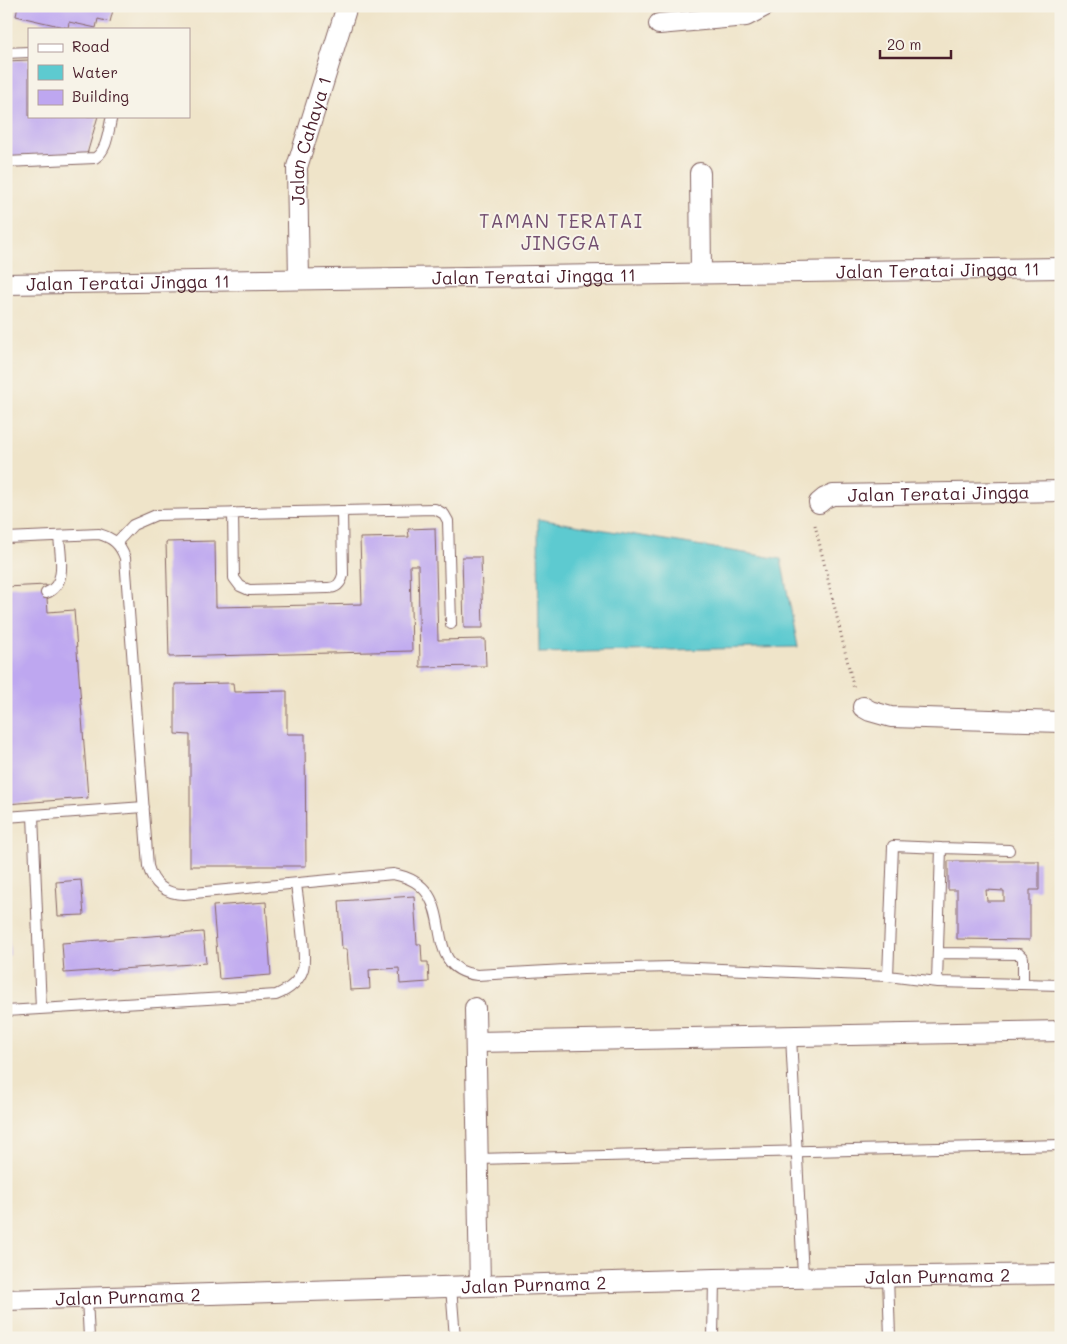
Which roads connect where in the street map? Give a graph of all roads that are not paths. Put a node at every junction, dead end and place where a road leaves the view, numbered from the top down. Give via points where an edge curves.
1 (347, 6) edge
2 (765, 6) edge
3 (659, 24) dead end
4 (28, 52) edge
5 (6, 53) edge
6 (112, 118) edge
7 (6, 162) edge
8 (700, 173) dead end
9 (1061, 268) edge
10 (701, 273) junction
11 (300, 279) junction
12 (6, 284) edge
13 (1061, 491) edge
14 (819, 503) road end
15 (342, 511) junction
16 (233, 513) junction
17 (59, 536) junction
18 (6, 538) edge
19 (117, 542) junction
20 (46, 593) dead end
21 (451, 624) dead end
22 (863, 707) road end
23 (1061, 722) edge
24 (144, 807) junction
25 (33, 815) junction
26 (6, 817) edge
27 (941, 848) junction
28 (1009, 850) dead end
29 (296, 884) junction
30 (938, 953) junction
31 (888, 976) junction
32 (937, 982) junction
33 (1022, 984) junction
34 (1061, 985) edge
35 (476, 1008) dead end
36 (41, 1009) junction
37 (6, 1011) edge
38 (1061, 1031) edge
39 (791, 1036) junction
40 (476, 1042) junction
41 (1061, 1145) edge
42 (797, 1152) junction
43 (478, 1159) junction
44 (1061, 1274) edge
45 (888, 1276) junction
46 (803, 1277) junction
47 (714, 1279) junction
48 (480, 1286) junction
49 (451, 1287) junction
50 (87, 1298) junction
51 (6, 1300) edge
52 (89, 1338) edge
53 (455, 1338) edge
54 (713, 1338) edge
55 (890, 1338) edge

1 - 11 street, Jalan Cahaya 1 via 298,167
2 - 3 street via 746,16
4 - 5 lane
6 - 7 lane via 104,150 95,158
8 - 10 street
9 - 10 street, Jalan Teratai Jingga 11
10 - 11 street, Jalan Teratai Jingga 11
11 - 12 street, Jalan Teratai Jingga 11
13 - 14 street, Jalan Teratai Jingga via 833,495
15 - 16 lane
15 - 16 lane via 342,581 334,588 318,589 249,590 240,586 234,578
15 - 21 lane via 434,509 444,514 448,521
16 - 19 lane via 156,515 134,525
17 - 18 lane
17 - 19 lane via 99,534
17 - 20 lane via 60,580 53,590
19 - 24 lane via 125,558
22 - 23 street via 891,717
24 - 25 lane
24 - 29 lane via 148,866 154,880 166,891 184,894
25 - 26 lane
25 - 36 lane
27 - 28 lane
27 - 30 lane
27 - 31 lane via 892,846
29 - 31 lane via 393,874 416,881 433,902 446,958 453,966 469,974 672,967
29 - 36 lane via 304,960 300,976 287,990 276,994
30 - 32 lane
30 - 33 lane via 1019,954 1023,958
31 - 32 lane
32 - 33 lane
33 - 34 lane
35 - 40 street
36 - 37 lane
38 - 39 street
39 - 40 street
39 - 42 lane
40 - 43 street
41 - 42 lane
42 - 43 lane
42 - 46 lane
43 - 48 street
44 - 45 street, Jalan Purnama 2
45 - 46 street, Jalan Purnama 2
45 - 55 lane
46 - 47 street, Jalan Purnama 2
47 - 48 street, Jalan Purnama 2
47 - 54 lane
48 - 49 street, Jalan Purnama 2
49 - 50 street, Jalan Purnama 2
49 - 53 lane
50 - 51 street, Jalan Purnama 2
50 - 52 lane

